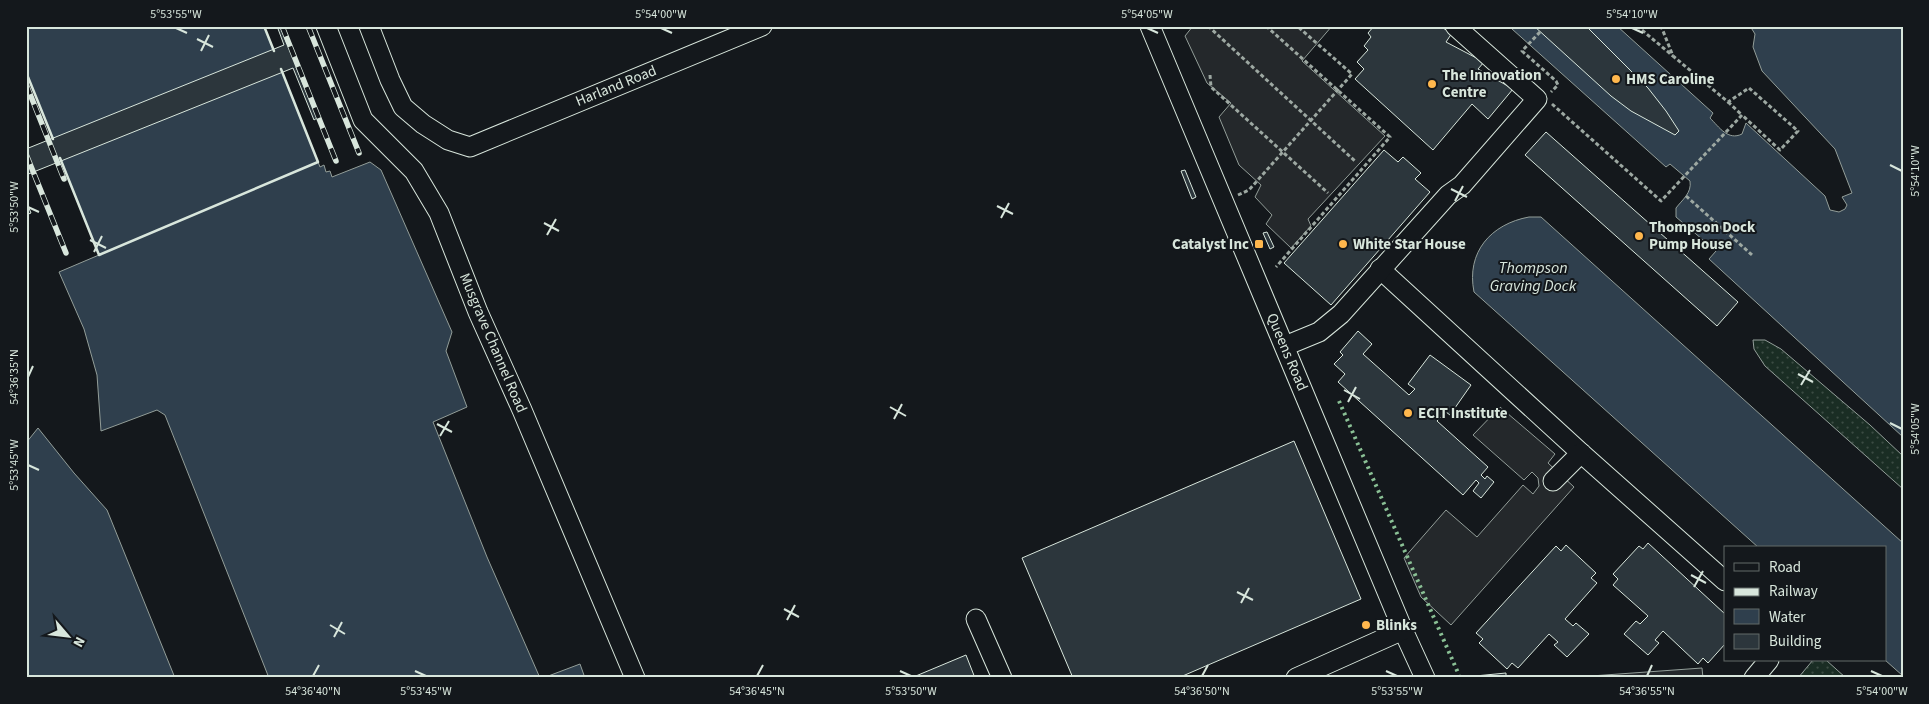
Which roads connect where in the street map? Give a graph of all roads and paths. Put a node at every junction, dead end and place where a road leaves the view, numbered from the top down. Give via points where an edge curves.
1 (326, 26) edge
2 (369, 26) edge
3 (762, 26) edge
4 (1150, 26) edge
5 (1208, 26) edge
6 (1266, 26) edge
7 (1297, 26) edge
8 (1455, 26) edge
9 (1637, 26) edge
10 (1661, 26) edge
11 (1540, 32) dead end
12 (1673, 56) junction
13 (1210, 75) dead end
14 (1556, 81) dead end
15 (1337, 90) junction
16 (1538, 99) junction
17 (1728, 102) junction
18 (1742, 115) junction
19 (1311, 120) junction
20 (1283, 152) junction
21 (1356, 162) dead end
22 (1328, 193) dead end
23 (1686, 196) dead end
24 (1223, 200) junction
25 (1752, 256) dead end
26 (1276, 267) dead end
27 (1380, 269) junction
28 (1285, 346) junction
29 (1581, 453) junction
30 (1554, 481) dead end
31 (1724, 580) edge
32 (976, 619) dead end
33 (1403, 630) junction
34 (1768, 662) edge
35 (1318, 673) edge
36 (635, 678) edge
37 (1002, 678) edge
38 (1296, 678) edge
39 (1425, 678) edge
40 (1754, 678) edge

1 - 36 street, Musgrave Channel Road via 363,120 414,171 439,213 478,312
2 - 3 street, Harland Road via 403,107 448,140 470,146
4 - 24 street, Queens Road
5 - 19 path
6 - 15 path
7 - 15 path via 1352,74
8 - 16 street
9 - 12 path
10 - 12 path
11 - 14 path via 1522,52
12 - 17 path
13 - 20 path via 1211,87
15 - 19 path
15 - 26 path via 1390,137
16 - 18 path via 1546,98 1661,201
16 - 27 street via 1462,185 1448,195
17 - 18 path
17 - 18 path via 1749,88 1798,131 1780,150
19 - 20 path
19 - 21 path
20 - 22 path
20 - 24 path via 1249,190
23 - 25 path
24 - 28 street, Queens Road
27 - 28 street via 1341,314 1319,332
27 - 29 street
28 - 33 street, Queens Road
29 - 30 street
29 - 31 street
32 - 37 street
33 - 35 street
33 - 39 street, Queens Road
34 - 40 street
35 - 38 street

